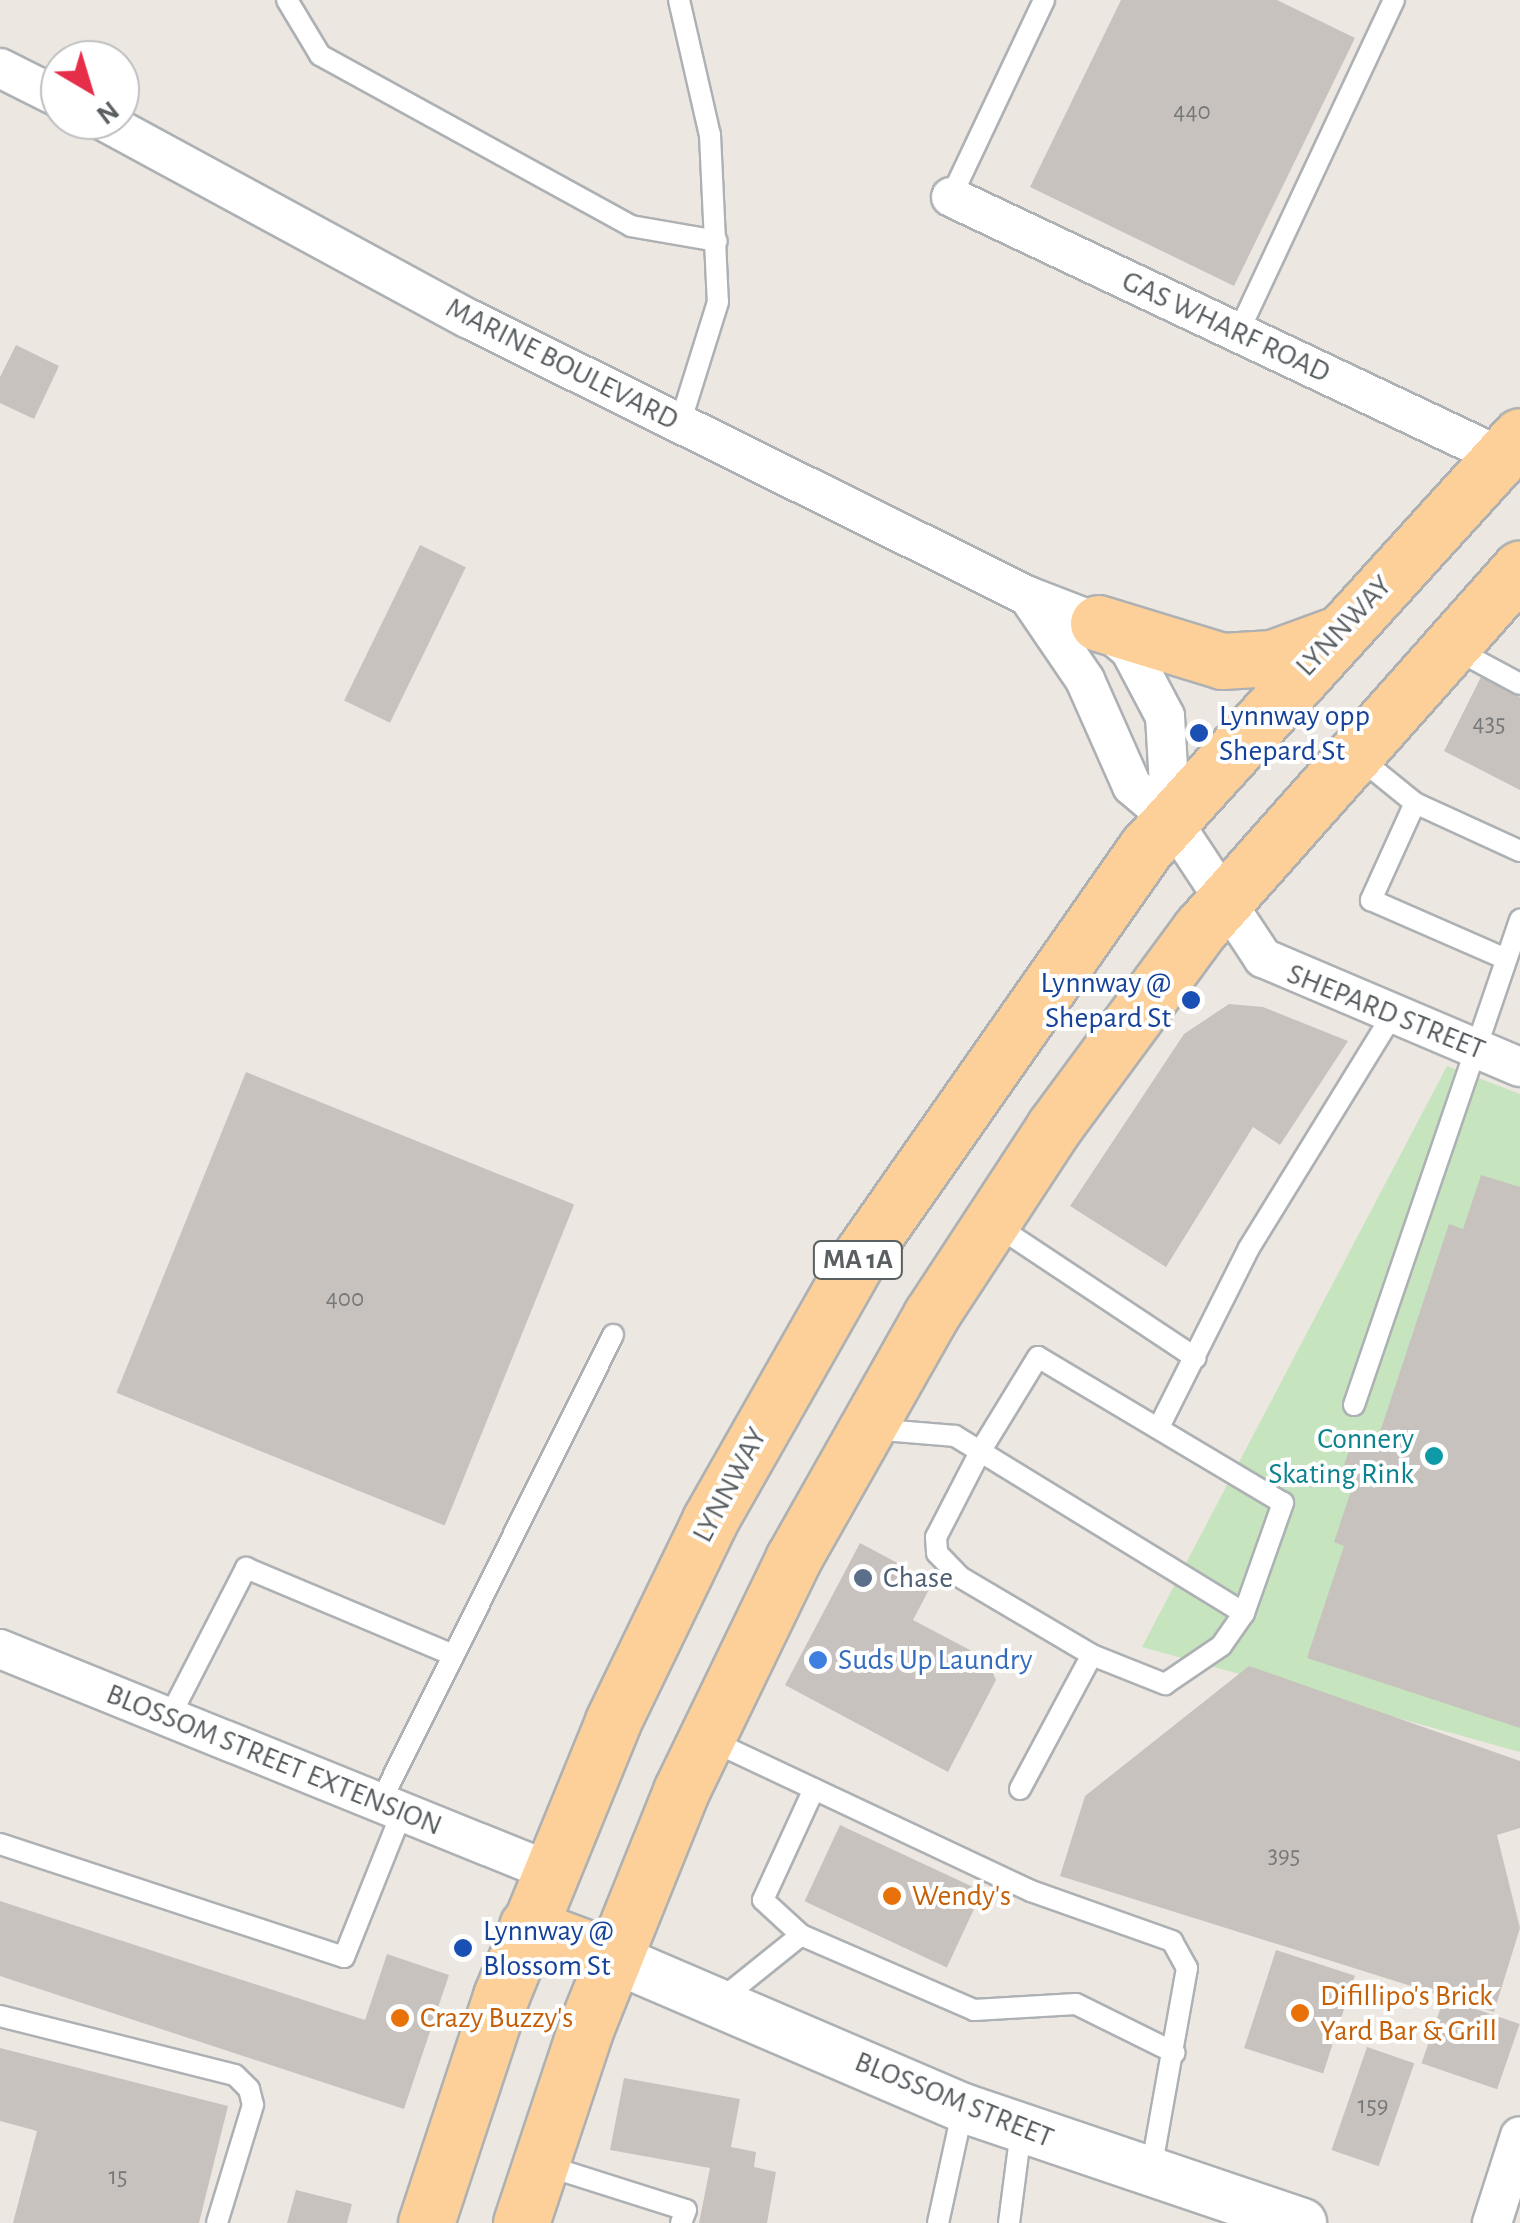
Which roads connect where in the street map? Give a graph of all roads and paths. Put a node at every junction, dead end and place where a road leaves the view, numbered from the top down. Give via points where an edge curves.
1 (287, 0) edge
2 (680, 0) edge
3 (1044, 0) edge
4 (1394, 0) edge
5 (0, 68) edge
6 (40, 88) edge
7 (140, 140) edge
8 (950, 197) joint
9 (718, 240) junction
10 (1238, 333) junction
11 (680, 424) junction
12 (1510, 447) edge
13 (1520, 569) edge
14 (1028, 596) junction
15 (1098, 622) junction
16 (1339, 632) junction
17 (1449, 646) junction
18 (1520, 684) edge
19 (1351, 751) junction
20 (1415, 803) junction
21 (1171, 819) junction
22 (1520, 851) edge
23 (1222, 902) junction
24 (1520, 920) edge
25 (1506, 960) junction
26 (1392, 1016) junction
27 (1474, 1048) junction
28 (1520, 1067) edge
29 (990, 1221) junction
30 (612, 1335) dead end
31 (1196, 1358) junction
32 (1354, 1405) dead end
33 (1159, 1427) junction
34 (863, 1430) junction
35 (980, 1450) junction
36 (1244, 1613) junction
37 (0, 1649) edge
38 (453, 1655) junction
39 (1092, 1655) junction
40 (169, 1718) junction
41 (706, 1738) junction
42 (814, 1789) junction
43 (1020, 1789) dead end
44 (391, 1808) junction
45 (0, 1844) edge
46 (549, 1871) junction
47 (528, 1926) junction
48 (801, 1935) junction
49 (613, 1958) junction
50 (718, 2003) junction
51 (0, 2016) edge
52 (1175, 2053) junction
53 (963, 2108) junction
54 (1021, 2130) junction
55 (1520, 2136) edge
56 (539, 2164) junction
57 (1150, 2173) junction
58 (217, 2223) edge
59 (426, 2223) edge
60 (521, 2223) edge
61 (682, 2223) edge
62 (938, 2223) edge
63 (1009, 2223) edge
64 (1302, 2223) edge
65 (1492, 2223) edge

1 - 9 lane via 320,54 631,226
2 - 9 lane via 710,135
3 - 8 lane
4 - 10 lane
5 - 6 street
7 - 11 street, MARINE BOULEVARD
8 - 10 street, GAS WHARF ROAD
9 - 11 lane via 718,302
10 - 12 street, GAS WHARF ROAD
11 - 14 street, MARINE BOULEVARD
12 - 16 highway, LYNNWAY / MA 1A
13 - 17 highway, MA 1A
14 - 15 street, MARINE BOULEVARD
14 - 21 street via 1084,680 1132,786
15 - 16 highway via 1205,659 1240,662 1290,654
15 - 21 street, MARINE BOULEVARD via 1130,650 1166,716
16 - 21 highway, LYNNWAY / MA 1A
17 - 18 lane
17 - 19 highway, MA 1A
19 - 20 lane
19 - 23 highway, MA 1A
20 - 22 lane
20 - 25 lane via 1370,900
21 - 23 street
21 - 46 highway, LYNNWAY / MA 1A via 969,1092 820,1323 686,1567
23 - 26 street, SHEPARD STREET via 1270,964
23 - 29 highway, MA 1A
24 - 25 lane
25 - 27 lane
26 - 27 street, SHEPARD STREET
26 - 31 lane via 1249,1248
27 - 28 street, SHEPARD STREET
27 - 32 lane
29 - 31 lane
29 - 34 highway, MA 1A
30 - 38 lane
31 - 33 lane
33 - 35 lane via 1038,1357
33 - 36 lane via 1282,1503
34 - 35 lane via 934,1429
34 - 41 highway, MA 1A
35 - 36 lane
35 - 39 lane via 936,1537 937,1553 960,1577
36 - 39 lane via 1221,1646 1165,1684
37 - 40 street, BLOSSOM STREET EXTENSION
38 - 40 lane via 246,1568
38 - 44 lane
39 - 43 lane
40 - 44 street, BLOSSOM STREET EXTENSION
41 - 42 lane
41 - 49 highway, MA 1A
42 - 48 lane via 763,1900
42 - 52 lane via 1032,1890 1172,1941 1187,1968
44 - 45 lane via 344,1957
44 - 46 street, BLOSSOM STREET EXTENSION
46 - 47 highway, LYNNWAY / MA 1A
47 - 49 highway
47 - 59 highway, LYNNWAY / MA 1A
48 - 50 lane
48 - 52 lane via 974,2010 1076,2004
49 - 50 street, BLOSSOM STREET
49 - 56 highway, MA 1A
50 - 53 street, BLOSSOM STREET
51 - 58 lane via 235,2075 250,2089 254,2105
52 - 57 lane
53 - 54 street, BLOSSOM STREET
53 - 62 lane
54 - 57 street, BLOSSOM STREET
54 - 63 lane
55 - 65 street
56 - 60 highway, MA 1A
56 - 61 lane via 686,2210
57 - 64 street, BLOSSOM STREET

